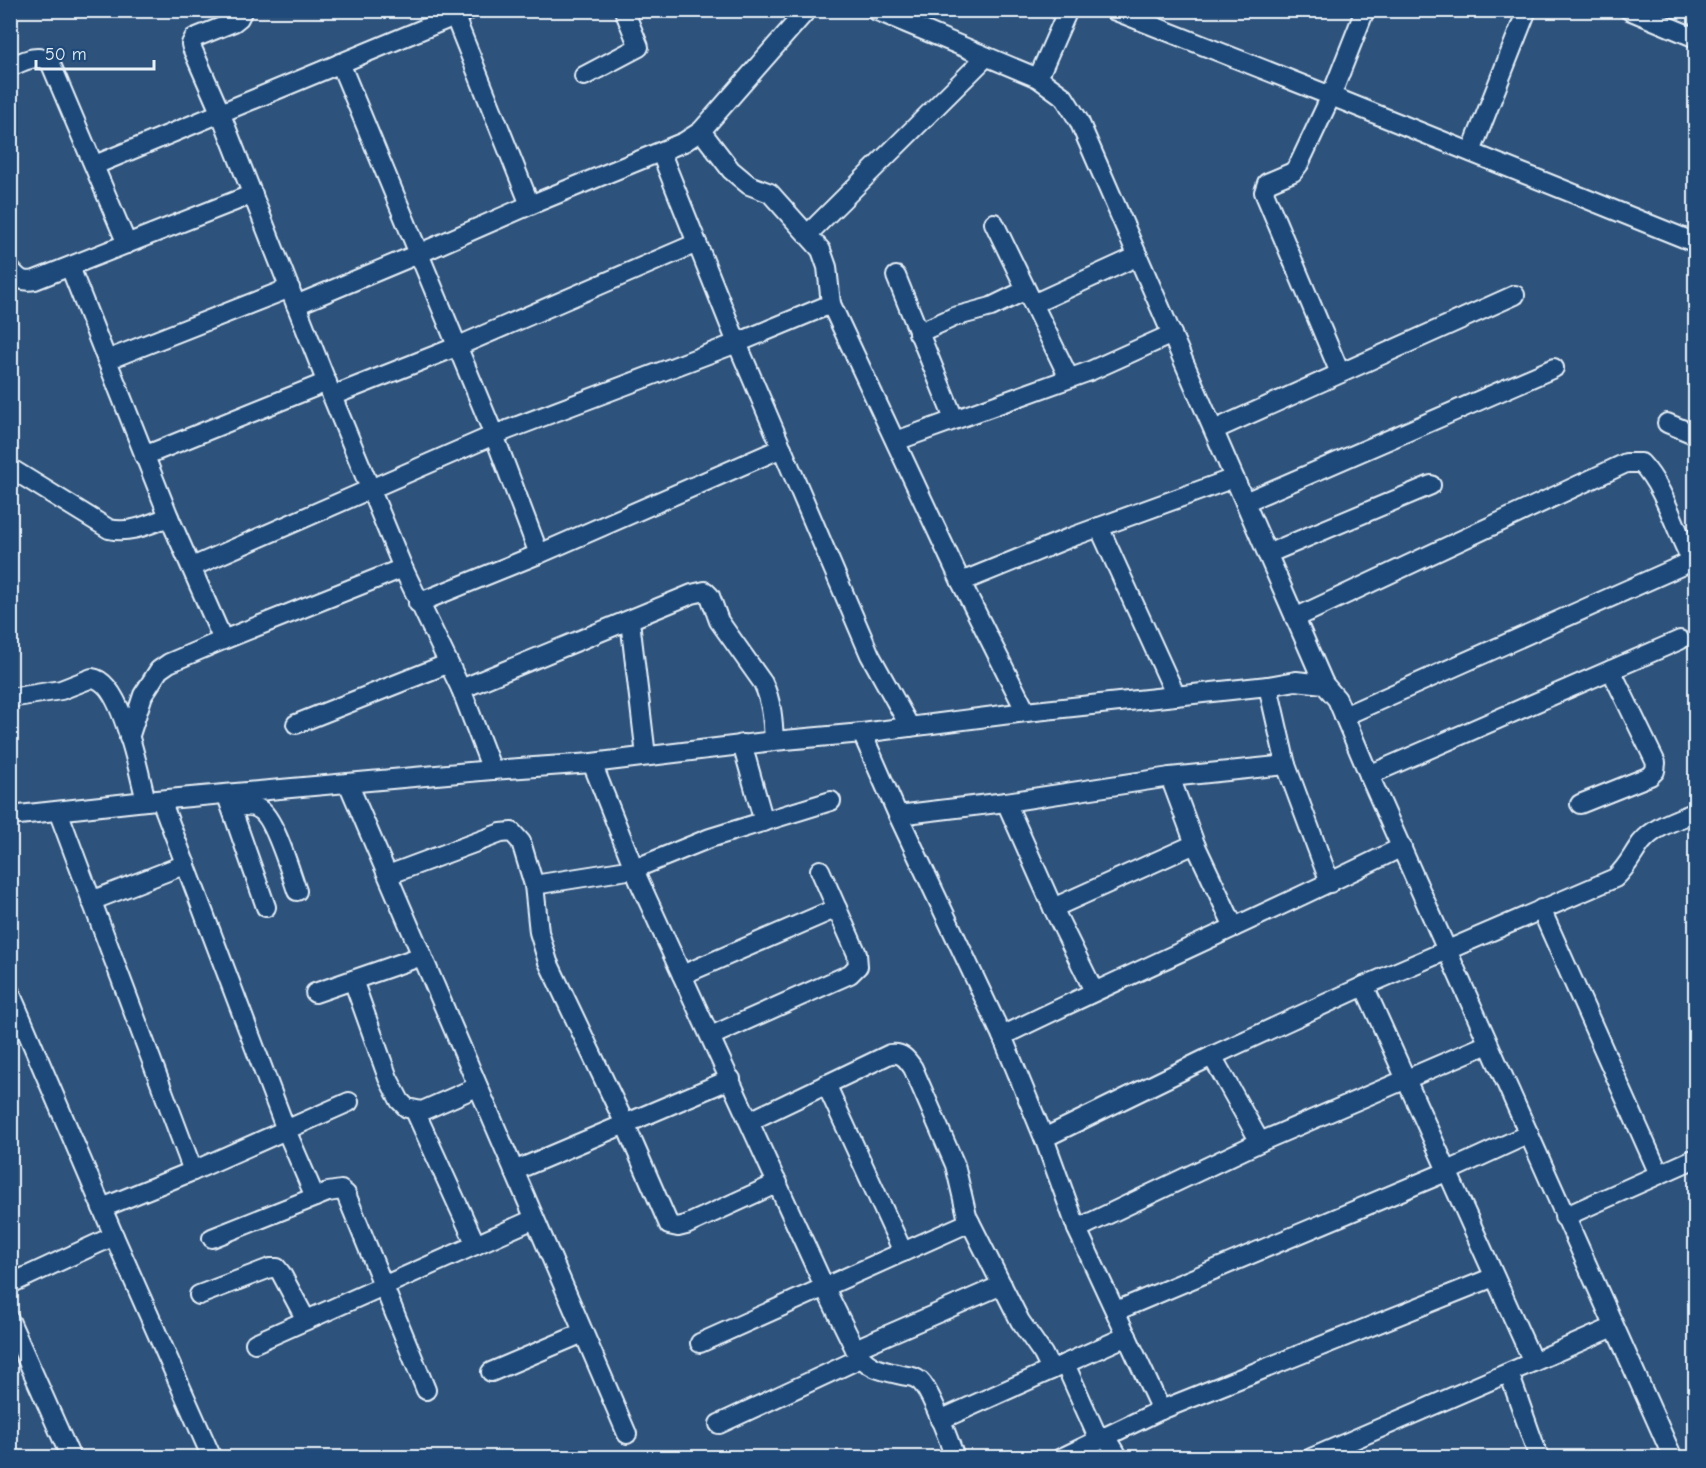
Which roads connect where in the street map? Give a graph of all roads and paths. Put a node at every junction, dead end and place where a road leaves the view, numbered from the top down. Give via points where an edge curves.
1 (243, 10) edge
2 (624, 10) edge
3 (807, 10) edge
4 (875, 10) edge
5 (1068, 10) edge
6 (1113, 10) edge
7 (1365, 10) edge
8 (1527, 10) edge
9 (1629, 10) edge
10 (462, 14) edge
11 (904, 16) edge
12 (1695, 38) edge
13 (986, 57) junction
14 (340, 63) junction
15 (10, 67) edge
16 (584, 76) dead end
17 (1038, 78) junction
18 (1332, 96) junction
19 (220, 112) junction
20 (701, 131) junction
21 (1471, 152) junction
22 (661, 153) junction
23 (95, 165) junction
24 (253, 194) junction
25 (530, 204) junction
26 (993, 224) dead end
27 (808, 234) junction
28 (698, 243) junction
29 (1695, 243) edge
30 (127, 244) junction
31 (418, 254) junction
32 (1138, 256) junction
33 (70, 267) junction
34 (10, 269) edge
35 (896, 276) dead end
36 (1515, 295) dead end
37 (293, 296) junction
38 (1030, 297) junction
39 (831, 304) junction
40 (918, 333) junction
41 (1172, 334) junction
42 (737, 343) junction
43 (456, 347) junction
44 (107, 360) junction
45 (1554, 368) dead end
46 (1340, 373) junction
47 (1070, 378) junction
48 (330, 389) junction
49 (954, 419) junction
50 (1667, 423) dead end
51 (1214, 430) junction
52 (494, 435) junction
53 (1695, 435) edge
54 (896, 441) junction
55 (782, 448) junction
56 (144, 456) junction
57 (10, 468) edge
58 (1234, 477) junction
59 (1431, 485) dead end
60 (370, 488) junction
61 (1245, 502) junction
62 (169, 517) junction
63 (1099, 527) junction
64 (539, 554) junction
65 (1267, 554) junction
66 (1694, 562) edge
67 (192, 567) junction
68 (403, 568) junction
69 (961, 582) junction
70 (418, 603) junction
71 (1295, 618) junction
72 (630, 621) junction
73 (223, 639) junction
74 (1680, 640) dead end
75 (447, 664) junction
76 (1611, 670) junction
77 (1324, 684) junction
78 (1268, 686) junction
79 (461, 689) junction
80 (1176, 696) junction
81 (10, 698) edge
82 (1026, 712) junction
83 (1344, 716) junction
84 (296, 724) dead end
85 (910, 727) junction
86 (862, 733) junction
87 (129, 738) junction
88 (774, 741) junction
89 (742, 744) junction
90 (646, 756) junction
91 (592, 763) junction
92 (1286, 765) junction
93 (492, 770) junction
94 (1369, 775) junction
95 (1170, 777) junction
96 (348, 783) junction
97 (154, 800) junction
98 (228, 800) junction
99 (831, 801) dead end
100 (1006, 802) junction
101 (1580, 804) dead end
102 (12, 811) edge
103 (58, 811) junction
104 (1695, 812) edge
105 (898, 815) junction
106 (764, 822) junction
107 (1195, 844) junction
108 (1402, 847) junction
109 (186, 864) junction
110 (634, 869) junction
111 (820, 870) dead end
112 (388, 875) junction
113 (1330, 883) junction
114 (534, 885) junction
115 (297, 891) dead end
116 (91, 901) junction
117 (266, 907) dead end
118 (837, 908) junction
119 (1053, 908) junction
120 (1541, 909) junction
121 (1234, 927) junction
122 (1447, 951) junction
123 (422, 956) junction
124 (682, 975) junction
125 (353, 980) junction
126 (1364, 986) junction
127 (1094, 991) junction
128 (10, 992) edge
129 (315, 993) dead end
130 (711, 1036) junction
131 (1002, 1036) junction
132 (1488, 1044) junction
133 (1212, 1056) junction
134 (731, 1079) junction
135 (1406, 1079) junction
136 (826, 1084) junction
137 (477, 1087) junction
138 (349, 1102) dead end
139 (415, 1111) junction
140 (750, 1121) junction
141 (625, 1124) junction
142 (286, 1130) junction
143 (1528, 1134) junction
144 (1044, 1138) junction
145 (1260, 1142) junction
146 (1695, 1158) edge
147 (514, 1170) junction
148 (193, 1171) junction
149 (1446, 1172) junction
150 (1659, 1174) junction
151 (778, 1183) junction
152 (315, 1197) junction
153 (102, 1208) junction
154 (1564, 1217) junction
155 (534, 1219) junction
156 (970, 1222) junction
157 (1077, 1229) junction
158 (114, 1236) junction
159 (212, 1238) dead end
160 (476, 1245) junction
161 (903, 1252) junction
162 (1494, 1277) junction
163 (10, 1284) edge
164 (1002, 1285) junction
165 (824, 1286) junction
166 (383, 1287) junction
167 (199, 1295) dead end
168 (1116, 1311) junction
169 (10, 1320) edge
170 (306, 1320) junction
171 (1614, 1327) junction
172 (583, 1333) junction
173 (1127, 1336) junction
174 (255, 1343) dead end
175 (700, 1343) dead end
176 (858, 1354) junction
177 (1533, 1362) junction
178 (1058, 1367) junction
179 (491, 1372) dead end
180 (1509, 1373) junction
181 (426, 1390) dead end
182 (1161, 1410) junction
183 (940, 1420) junction
184 (719, 1424) dead end
185 (627, 1434) dead end
186 (1103, 1438) junction
187 (1314, 1457) edge
188 (71, 1458) edge
189 (212, 1458) edge
190 (955, 1458) edge
191 (1061, 1458) edge
192 (1119, 1458) edge
193 (1539, 1458) edge
194 (1673, 1458) edge

1 - 19 street via 234,22 197,36 191,44
2 - 16 street via 639,47
3 - 20 street
4 - 11 street
5 - 17 street
6 - 18 street
7 - 18 street
8 - 21 street
9 - 12 street
10 - 14 street
10 - 25 street
11 - 13 street
13 - 17 street
13 - 27 street
14 - 19 street
14 - 31 street
15 - 23 street via 34,57 50,62
17 - 32 street via 1064,97 1079,121
18 - 21 street
18 - 46 street via 1299,164 1293,172 1267,183 1264,192
19 - 23 street
19 - 24 street
20 - 22 street
20 - 27 street via 731,170 749,185 770,193
21 - 29 street
22 - 25 street
22 - 28 street
23 - 30 street
24 - 30 street
24 - 37 street
25 - 31 street
26 - 38 street
27 - 39 street via 825,258
28 - 42 street
28 - 43 street
30 - 33 street
31 - 37 street
31 - 43 street
32 - 38 street
32 - 41 street
33 - 34 street via 29,281 20,280
33 - 44 street
35 - 40 street
36 - 46 street
37 - 44 street
37 - 48 street
38 - 40 street via 954,317
38 - 47 street
39 - 42 street
39 - 54 street
40 - 49 street
41 - 47 street
41 - 51 street
42 - 52 street
42 - 55 street
43 - 48 street
43 - 52 street
44 - 56 street
45 - 61 street
46 - 51 street
47 - 49 street
48 - 56 street
48 - 60 street
49 - 54 street
50 - 53 street
51 - 58 street
52 - 60 street
52 - 64 street
54 - 69 street
55 - 64 street
55 - 85 street via 870,654
56 - 62 street
57 - 62 street via 109,529 130,531
58 - 61 street
58 - 63 street
59 - 65 street
60 - 67 street
60 - 68 street
61 - 65 street
62 - 67 street
63 - 69 street
63 - 80 street
64 - 70 street
65 - 71 street
66 - 71 street via 1653,475 1641,463 1626,463
66 - 83 street
67 - 73 street
68 - 70 street
68 - 73 street
69 - 82 street
70 - 75 street
71 - 77 street
72 - 79 street
72 - 88 street via 692,594 707,593 719,621 768,693
72 - 90 street
73 - 87 street via 159,670 143,695
74 - 76 street
75 - 79 street
75 - 84 street
76 - 94 street
76 - 101 street via 1656,763 1655,771
77 - 78 street via 1296,681
77 - 83 street via 1337,699
78 - 80 street
78 - 92 street
79 - 93 street
80 - 82 street
81 - 87 street via 61,690 96,678 120,710
82 - 85 street
83 - 94 street
85 - 86 street
86 - 88 street
86 - 105 street
87 - 97 street
88 - 89 street
89 - 90 street
89 - 106 street
90 - 91 street
91 - 93 street
91 - 110 street
92 - 95 street
92 - 113 street
93 - 96 street
94 - 108 street
95 - 100 street
95 - 107 street
96 - 98 street
96 - 112 street
97 - 98 street
97 - 103 street
97 - 109 street
98 - 115 street via 259,808 266,814
98 - 117 street
99 - 106 street
100 - 105 street
100 - 119 street
102 - 103 street
103 - 116 street
104 - 120 street via 1652,833 1615,878
105 - 131 street
106 - 110 street via 688,846
107 - 119 street
107 - 121 street
108 - 113 street
108 - 122 street
109 - 116 street
109 - 142 street
110 - 114 street
110 - 124 street
111 - 118 street
112 - 114 street via 508,831 521,842
112 - 123 street
113 - 121 street
114 - 141 street via 539,932 548,962
116 - 148 street
118 - 124 street
118 - 130 street via 859,961 855,970
119 - 127 street
120 - 122 street
120 - 150 street
121 - 127 street
122 - 126 street
122 - 132 street
123 - 125 street
123 - 137 street
124 - 130 street
125 - 129 street
125 - 139 street via 394,1092 407,1108
126 - 133 street
126 - 135 street
127 - 131 street
128 - 153 street
130 - 134 street
131 - 144 street
132 - 135 street
132 - 143 street
133 - 144 street
133 - 145 street
134 - 140 street
134 - 141 street
135 - 145 street
135 - 149 street
136 - 140 street
136 - 156 street via 890,1054 906,1059 954,1166
136 - 161 street
137 - 139 street
137 - 147 street
138 - 142 street
139 - 160 street
140 - 151 street
141 - 147 street
141 - 151 street via 669,1225 686,1224
142 - 148 street
142 - 152 street
143 - 149 street
143 - 154 street
144 - 157 street
145 - 157 street
146 - 150 street
147 - 155 street
148 - 153 street
149 - 162 street
149 - 168 street
150 - 154 street
151 - 165 street
152 - 159 street
152 - 166 street via 334,1190 346,1194
153 - 158 street
154 - 171 street
155 - 160 street
155 - 172 street
156 - 161 street
156 - 164 street
157 - 168 street
158 - 163 street
158 - 189 street
160 - 166 street
161 - 165 street
162 - 177 street
162 - 182 street
164 - 176 street
164 - 178 street via 1020,1322 1043,1354
165 - 175 street
165 - 176 street
166 - 170 street
166 - 181 street
167 - 170 street via 277,1268
168 - 173 street
169 - 188 street
170 - 174 street
171 - 177 street
171 - 194 street
172 - 179 street
172 - 185 street
173 - 178 street
173 - 182 street
176 - 183 street via 876,1370 920,1381
176 - 184 street
177 - 180 street
178 - 183 street
178 - 186 street
180 - 187 street
180 - 193 street
182 - 186 street
183 - 190 street
186 - 191 street
186 - 192 street

